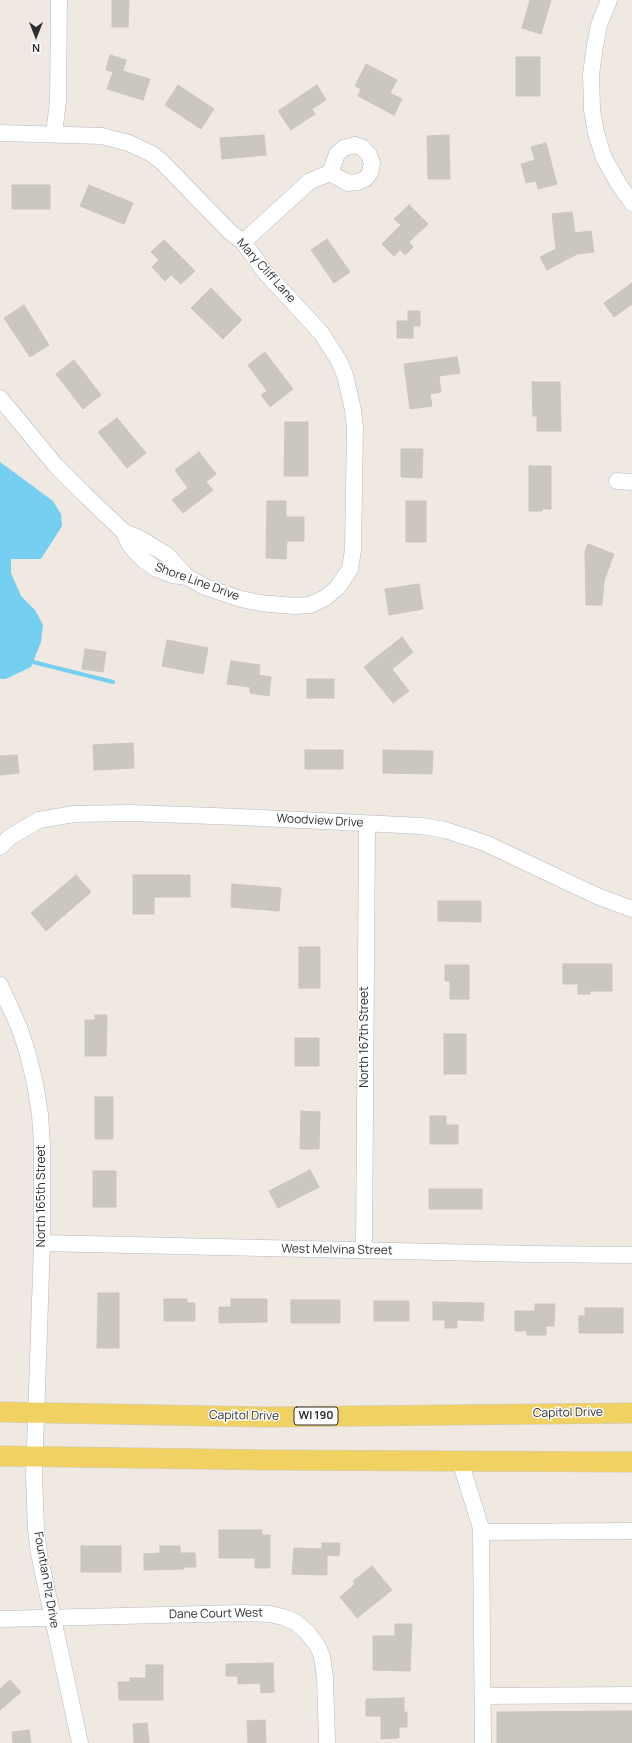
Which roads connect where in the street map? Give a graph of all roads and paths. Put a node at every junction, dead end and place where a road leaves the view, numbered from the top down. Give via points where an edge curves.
1 (59, 0) edge
2 (609, 0) edge
3 (0, 133) edge
4 (54, 134) junction
5 (330, 173) dead end
6 (632, 203) edge
7 (243, 242) junction
8 (0, 398) edge
9 (354, 514) joint
10 (367, 824) junction
11 (0, 847) edge
12 (632, 909) edge
13 (0, 985) edge
14 (42, 1243) junction
15 (364, 1250) junction
16 (632, 1255) edge
17 (0, 1412) edge
18 (632, 1413) edge
19 (37, 1414) junction
20 (0, 1456) edge
21 (35, 1456) junction
22 (460, 1461) junction
23 (632, 1462) edge
24 (632, 1531) edge
25 (481, 1532) junction
26 (0, 1619) edge
27 (52, 1619) junction
28 (483, 1696) junction
29 (632, 1696) edge
30 (80, 1743) edge
31 (327, 1743) edge
32 (483, 1743) edge

1 - 4 street via 58,102
2 - 6 street via 599,25 595,46 591,74 592,110 604,158
3 - 4 street, Mary Cliff Lane
4 - 7 street, Mary Cliff Lane via 102,136 129,143 152,154
5 - 7 street via 310,181
7 - 9 street, Mary Cliff Lane via 265,272 322,334 345,375 355,428
8 - 9 street, Shore Line Drive via 57,467 124,532 167,555 187,577 205,587 241,599 278,605 310,605 325,598 338,587 350,569
10 - 11 street, Woodview Drive via 106,812 74,814 39,820
10 - 12 street, Woodview Drive via 422,826 464,835 485,842 597,896
10 - 15 street, North 167th Street
13 - 14 street, North 165th Street via 19,1027 35,1083 42,1145
14 - 15 street, West Melvina Street
14 - 19 street, North 165th Street
15 - 16 street, West Melvina Street
17 - 19 main road, Capitol Drive / WI 190
18 - 19 main road, Capitol Drive / WI 190 via 275,1416
19 - 21 street, Fountian Plz Drive
20 - 21 main road
21 - 22 main road
21 - 27 street, Fountian Plz Drive via 36,1529
22 - 23 main road
22 - 25 street
24 - 25 street
25 - 28 street
26 - 27 street, Dane Court West
27 - 30 street, Fountian Plz Drive
27 - 31 street, Dane Court West via 243,1613 270,1614 295,1622 307,1632 322,1656
28 - 29 street
28 - 32 street

